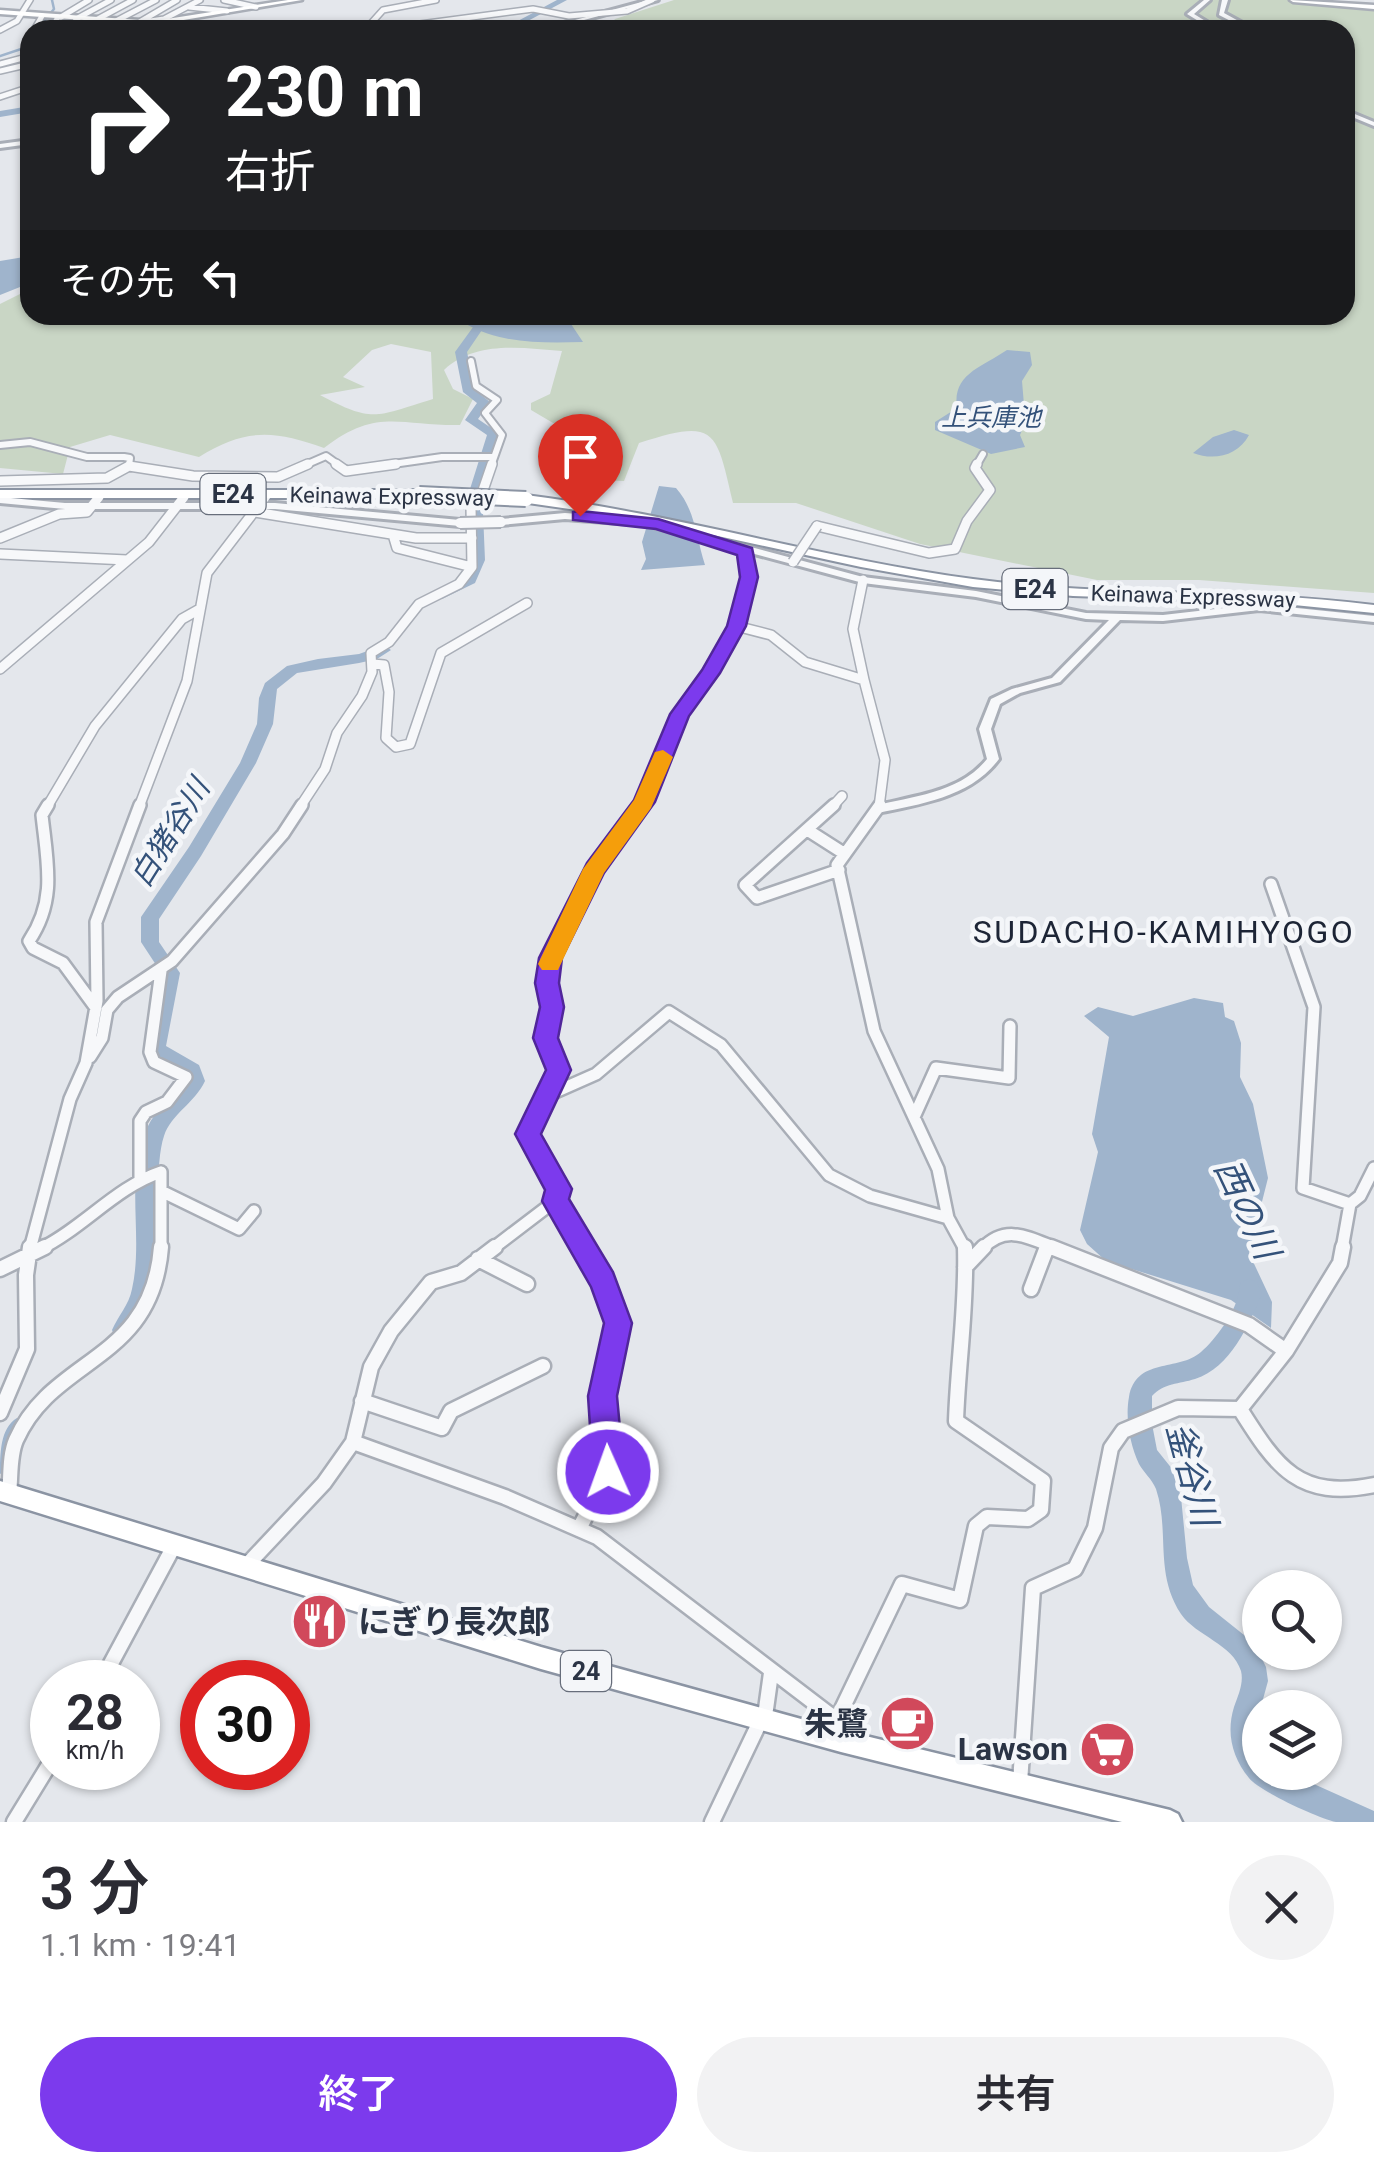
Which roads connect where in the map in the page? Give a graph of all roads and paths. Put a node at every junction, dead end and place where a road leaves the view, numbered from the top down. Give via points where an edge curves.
1 (30, 0) edge
2 (89, 0) edge
3 (111, 0) edge
4 (134, 0) edge
5 (156, 0) edge
6 (177, 0) edge
7 (200, 0) edge
8 (222, 0) edge
9 (300, 0) edge
10 (436, 0) edge
11 (530, 0) edge
12 (653, 0) edge
13 (1207, 0) edge
14 (1225, 0) edge
15 (1293, 0) edge
16 (252, 4) edge
17 (208, 6) junction
18 (187, 7) junction
19 (1374, 7) edge
20 (179, 10) junction
21 (535, 10) junction
22 (0, 12) edge
23 (227, 12) junction
24 (607, 12) junction
25 (21, 14) junction
26 (206, 16) junction
27 (51, 17) junction
28 (76, 18) junction
29 (47, 20) edge
30 (96, 20) joint
31 (115, 20) edge
32 (142, 20) edge
33 (160, 20) edge
34 (178, 20) edge
35 (374, 20) edge
36 (455, 20) edge
37 (578, 20) edge
38 (1200, 20) edge
39 (1233, 20) edge
40 (0, 30) edge
41 (471, 360) dead end
42 (0, 445) edge
43 (983, 454) dead end
44 (493, 457) junction
45 (129, 466) junction
46 (0, 481) edge
47 (99, 496) dead end
48 (0, 497) edge
49 (181, 502) junction
50 (260, 504) junction
51 (92, 506) junction
52 (636, 516) junction
53 (0, 538) edge
54 (394, 538) junction
55 (472, 538) junction
56 (746, 552) junction
57 (0, 554) edge
58 (128, 560) junction
59 (793, 562) junction
60 (472, 567) junction
61 (863, 580) junction
62 (527, 602) dead end
63 (1374, 609) edge
64 (198, 610) junction
65 (1116, 618) junction
66 (1374, 619) edge
67 (736, 626) junction
68 (372, 659) junction
69 (0, 669) edge
70 (864, 680) junction
71 (842, 796) dead end
72 (878, 810) junction
73 (809, 831) junction
74 (845, 854) junction
75 (839, 870) junction
76 (1271, 884) dead end
77 (166, 967) junction
78 (96, 1008) junction
79 (1010, 1026) dead end
80 (86, 1063) junction
81 (544, 1097) junction
82 (914, 1117) junction
83 (1374, 1168) edge
84 (150, 1182) junction
85 (555, 1201) junction
86 (1350, 1204) junction
87 (254, 1211) dead end
88 (948, 1218) junction
89 (1047, 1247) junction
90 (24, 1256) junction
91 (478, 1259) junction
92 (964, 1268) junction
93 (0, 1269) edge
94 (526, 1284) dead end
95 (1031, 1290) dead end
96 (1286, 1351) junction
97 (543, 1366) dead end
98 (362, 1401) junction
99 (1240, 1409) junction
100 (0, 1413) edge
101 (353, 1442) junction
102 (1374, 1485) edge
103 (5, 1493) edge
104 (578, 1529) junction
105 (174, 1546) junction
106 (246, 1568) junction
107 (114, 1660) edge
108 (771, 1673) junction
109 (760, 1719) junction
110 (841, 1732) junction
111 (1020, 1784) junction
112 (34, 1790) edge
113 (14, 1822) edge
114 (712, 1822) edge
115 (1170, 1822) edge

1 - 25 street
2 - 27 street
3 - 28 street
4 - 30 street
5 - 31 street
6 - 32 street
7 - 18 street
8 - 16 street
8 - 17 street
9 - 16 main road
10 - 35 street via 383,10
11 - 21 street
12 - 24 street
13 - 38 street via 1190,14
14 - 39 street via 1221,14
15 - 19 main road
16 - 23 main road
17 - 18 street
17 - 23 street
18 - 20 street
20 - 26 street
20 - 33 street
21 - 24 street
21 - 36 street
22 - 25 main road
23 - 26 main road
24 - 37 street
25 - 27 main road
25 - 40 street
26 - 34 main road
27 - 28 main road
27 - 29 street
28 - 30 main road
41 - 44 street via 476,386 496,400 485,414 502,435
42 - 45 street via 16,441 81,456 123,456
43 - 59 street, bridge via 975,468 990,490 956,549 929,554 817,526
44 - 45 street via 346,470 326,456 276,480 192,480
44 - 55 street via 475,501
45 - 46 street via 106,480
47 - 51 street
48 - 51 street
48 - 52 highway, Keinawa Expressway / E24, bridge via 419,494 526,499
49 - 50 street
49 - 51 street
49 - 58 street
50 - 52 street, bridge via 460,523
50 - 54 street
50 - 64 street via 208,573
51 - 53 street
52 - 56 street
52 - 63 highway, Keinawa Expressway / E24 via 979,584
54 - 55 street
54 - 60 street via 397,548
55 - 60 street
56 - 59 street
56 - 67 street via 749,577
57 - 58 street
58 - 69 street
59 - 61 street
60 - 68 street via 459,584 419,604
61 - 65 street
61 - 70 street via 853,618
62 - 68 street via 441,653 410,744 396,747 386,738 387,672
64 - 78 street via 187,681 96,922
64 - 78 street via 182,620 95,726 42,815 50,892 44,919 29,941 63,962
65 - 66 street via 1259,607
65 - 72 street via 1056,680 995,702 985,728 993,759 985,772
67 - 70 street via 770,635 805,662
67 - 81 street via 680,714 644,802 594,869 559,938 547,983 552,1007 546,1038 558,1070
68 - 77 street via 362,696 304,804
70 - 72 street via 885,771
71 - 73 street
72 - 74 street
73 - 74 street
73 - 75 street via 745,885 757,898
74 - 75 street
75 - 82 street via 874,1031
76 - 86 street via 1314,1007 1303,1188
77 - 80 street via 107,1010 102,1038
77 - 84 street via 150,1052 154,1062 186,1076 140,1122
78 - 80 street
79 - 82 street via 1009,1078 936,1068
80 - 90 street
81 - 85 street via 528,1134 559,1189
81 - 88 street via 572,1090 611,1064 669,1012 722,1046 829,1175 870,1196
82 - 88 street via 938,1169
83 - 86 street
84 - 87 street via 240,1230
84 - 90 street
84 - 103 street via 156,1282 146,1309 16,1440
85 - 91 street
85 - 104 street via 603,1282 618,1323 602,1396 608,1472
86 - 96 street via 1340,1263
88 - 92 street via 965,1247
89 - 92 street via 1014,1232 993,1237
89 - 95 street
89 - 96 street via 1249,1325
90 - 93 street
90 - 100 street via 30,1338
91 - 94 street
91 - 98 street via 461,1273 431,1282 391,1330
92 - 110 street via 956,1421 1043,1481 1041,1510 1028,1519 987,1517 976,1526 960,1600 902,1584 841,1711
96 - 99 street
97 - 98 street via 451,1410 442,1428
98 - 101 street
99 - 102 street via 1287,1476 1336,1492
99 - 111 street via 1178,1408 1123,1432 1111,1448 1096,1528 1076,1569 1032,1588
101 - 104 street
101 - 106 street
103 - 105 highway, 24
104 - 108 street
105 - 106 highway, 24
105 - 107 street
106 - 109 highway, 24
108 - 109 street
108 - 110 street
109 - 110 highway, 24
109 - 114 street
110 - 111 highway, 24
111 - 115 highway, 24
112 - 113 street

